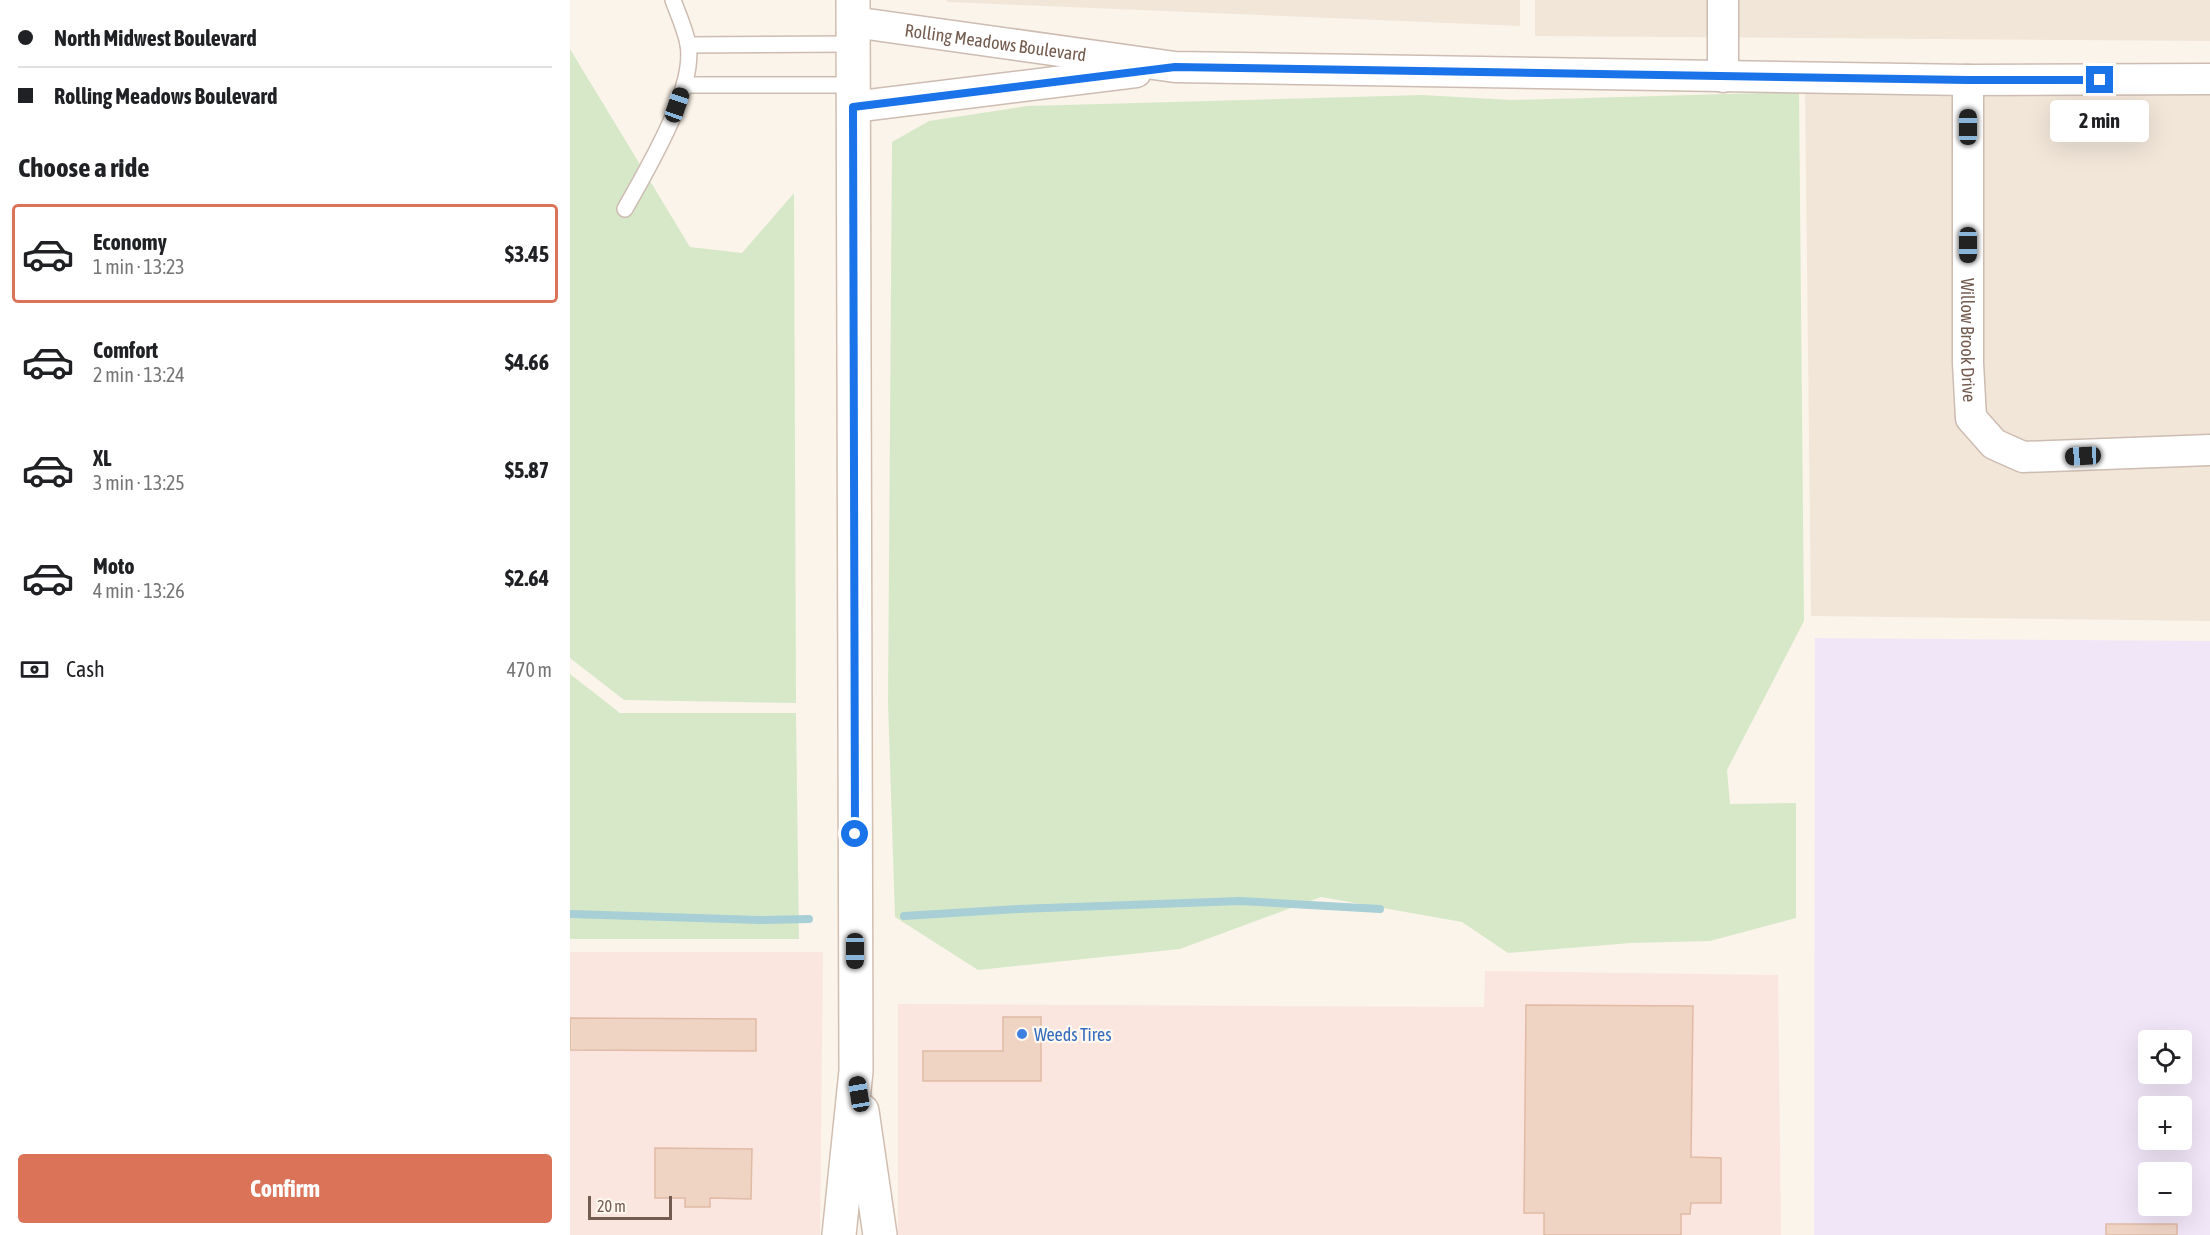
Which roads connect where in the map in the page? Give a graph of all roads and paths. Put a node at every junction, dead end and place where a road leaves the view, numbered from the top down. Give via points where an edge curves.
1 (673, 0) edge
2 (1723, 0) edge
3 (853, 22) edge
4 (688, 45) junction
5 (1175, 67) junction
6 (1723, 77) junction
7 (2210, 79) edge
8 (1968, 80) junction
9 (684, 85) junction
10 (853, 96) junction
11 (625, 209) dead end
12 (2210, 450) edge
13 (856, 1071) junction
14 (839, 1235) edge
15 (880, 1235) edge

1 - 4 lane
2 - 6 street
3 - 4 lane
3 - 5 street, Rolling Meadows Boulevard
3 - 10 main road
4 - 9 lane
5 - 6 street, Rolling Meadows Boulevard
5 - 10 street, Rolling Meadows Boulevard
6 - 8 street, Rolling Meadows Boulevard
7 - 8 street, Rolling Meadows Boulevard
8 - 12 street, Willow Brook Drive via 1971,418 1994,444 2024,457
9 - 10 lane
9 - 11 lane via 670,125
10 - 13 main road
13 - 14 main road
13 - 15 main road

